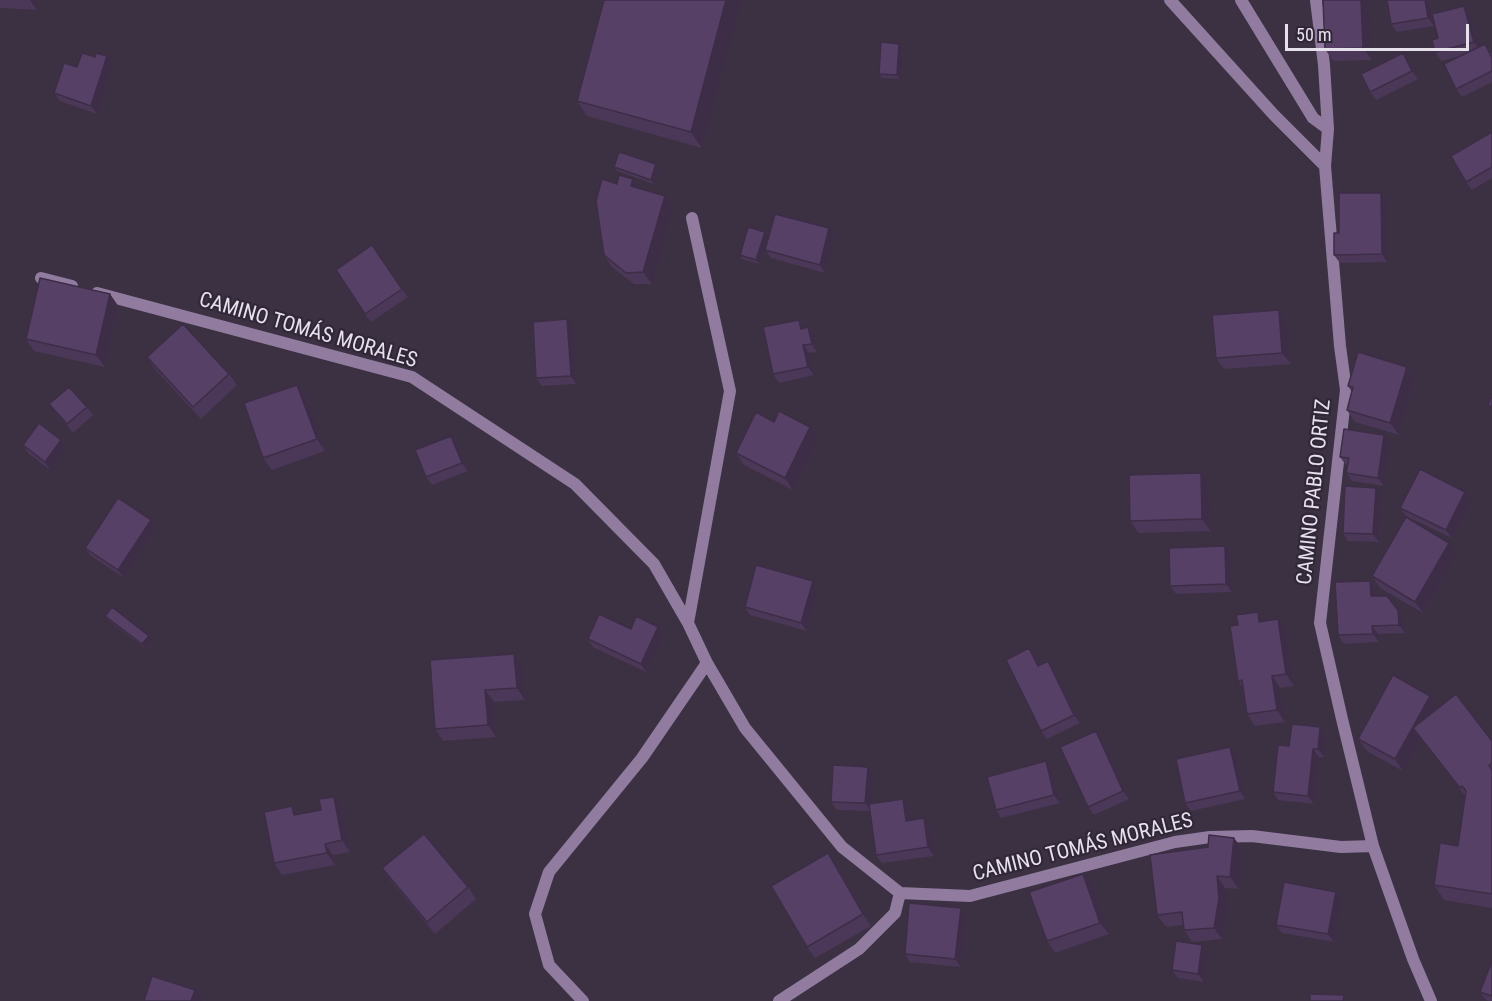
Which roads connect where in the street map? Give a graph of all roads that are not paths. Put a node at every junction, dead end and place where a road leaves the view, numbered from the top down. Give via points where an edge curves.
1 (1170, 0) edge
2 (1241, 0) edge
3 (1316, 0) edge
4 (1328, 129) junction
5 (1325, 166) junction
6 (692, 218) dead end
7 (41, 278) edge
8 (688, 623) junction
9 (706, 663) junction
10 (1373, 846) junction
11 (900, 893) junction
12 (583, 1001) edge
13 (779, 1001) edge
14 (1431, 1001) edge

1 - 5 street
2 - 4 street via 1313,118
3 - 4 street, CAMINO PABLO ORTIZ
4 - 5 street, CAMINO PABLO ORTIZ
5 - 10 street, CAMINO PABLO ORTIZ via 1346,390 1320,623
6 - 8 street via 730,391
7 - 8 street, CAMINO TOMÁS MORALES via 412,377 575,484 654,564
8 - 9 street, CAMINO TOMÁS MORALES
9 - 11 street, CAMINO TOMÁS MORALES via 745,728 842,847
9 - 12 street via 642,758 549,872 535,914 549,966
10 - 11 street, CAMINO TOMÁS MORALES via 1251,836 1210,837 1175,842 970,896
10 - 14 street, CAMINO PABLO ORTIZ
11 - 13 street via 895,913 859,950

